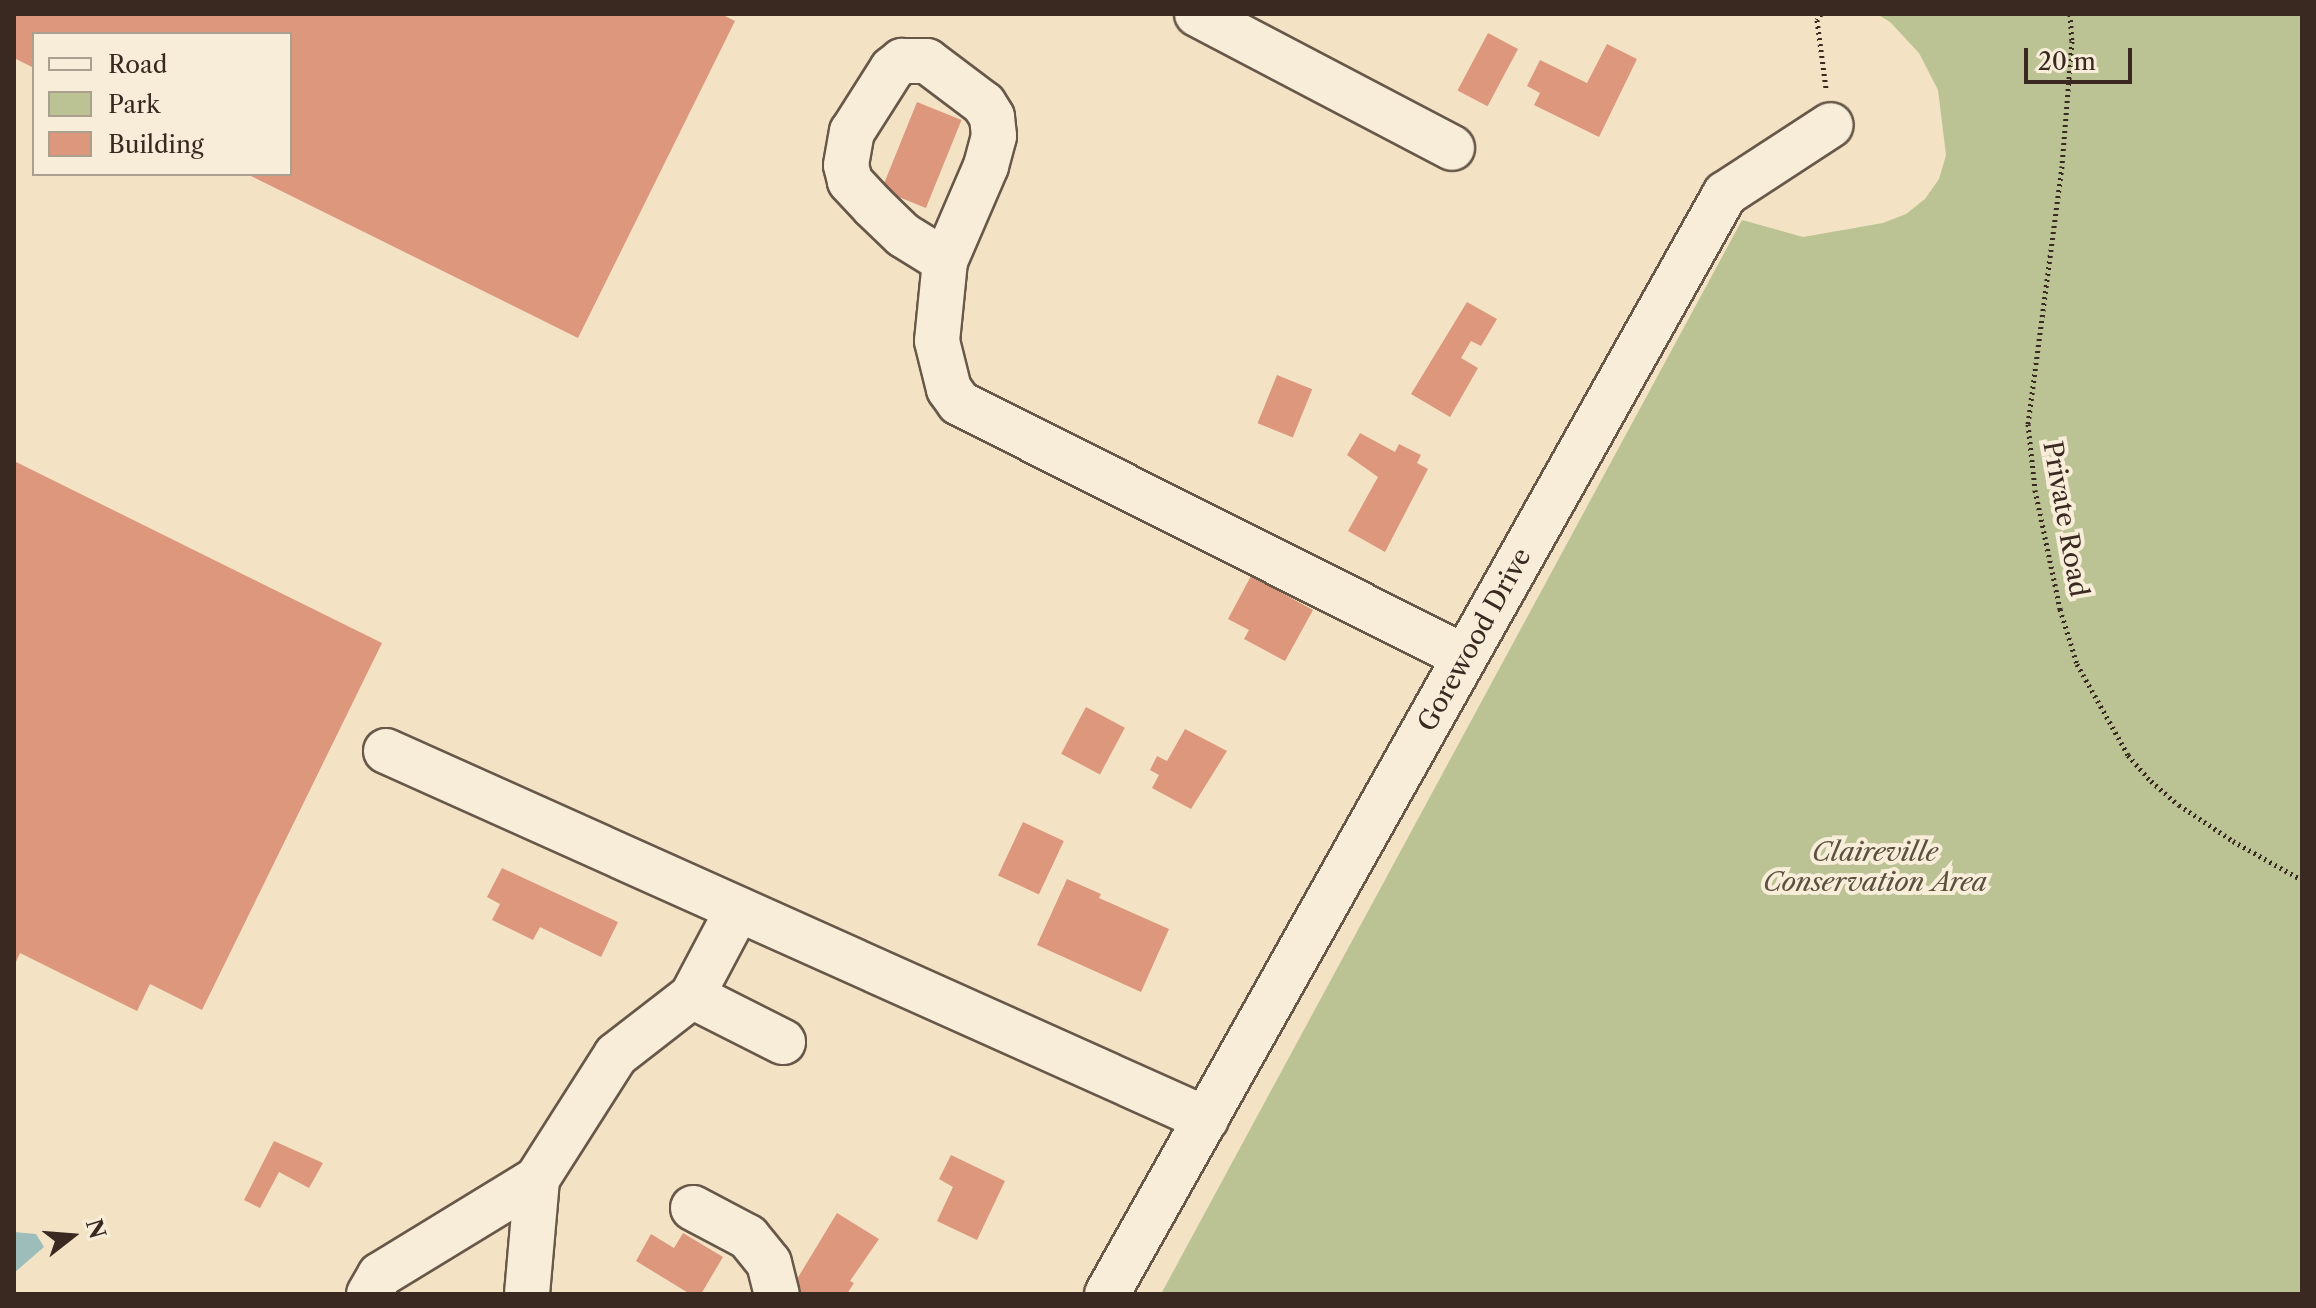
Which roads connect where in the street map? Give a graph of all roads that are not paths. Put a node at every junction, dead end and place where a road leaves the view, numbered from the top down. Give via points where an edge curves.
1 (1197, 14) edge
2 (1831, 125) road end
3 (1452, 148) dead end
4 (945, 261) dead end
5 (1465, 657) junction
6 (386, 751) dead end
7 (738, 909) junction
8 (692, 996) junction
9 (783, 1042) dead end
10 (1206, 1119) junction
11 (537, 1179) junction
12 (693, 1208) dead end
13 (369, 1294) edge
14 (527, 1294) edge
15 (777, 1294) edge
16 (1107, 1294) edge

1 - 3 street
2 - 5 street, Gorewood Drive via 1725,194
4 - 5 street via 937,341 949,389 959,403
5 - 10 street, Gorewood Drive
6 - 7 street
7 - 8 street
7 - 10 street
8 - 9 street
8 - 11 street via 616,1055
10 - 16 street, Gorewood Drive
11 - 13 street via 380,1275
11 - 14 street
12 - 15 street via 748,1237 769,1263

